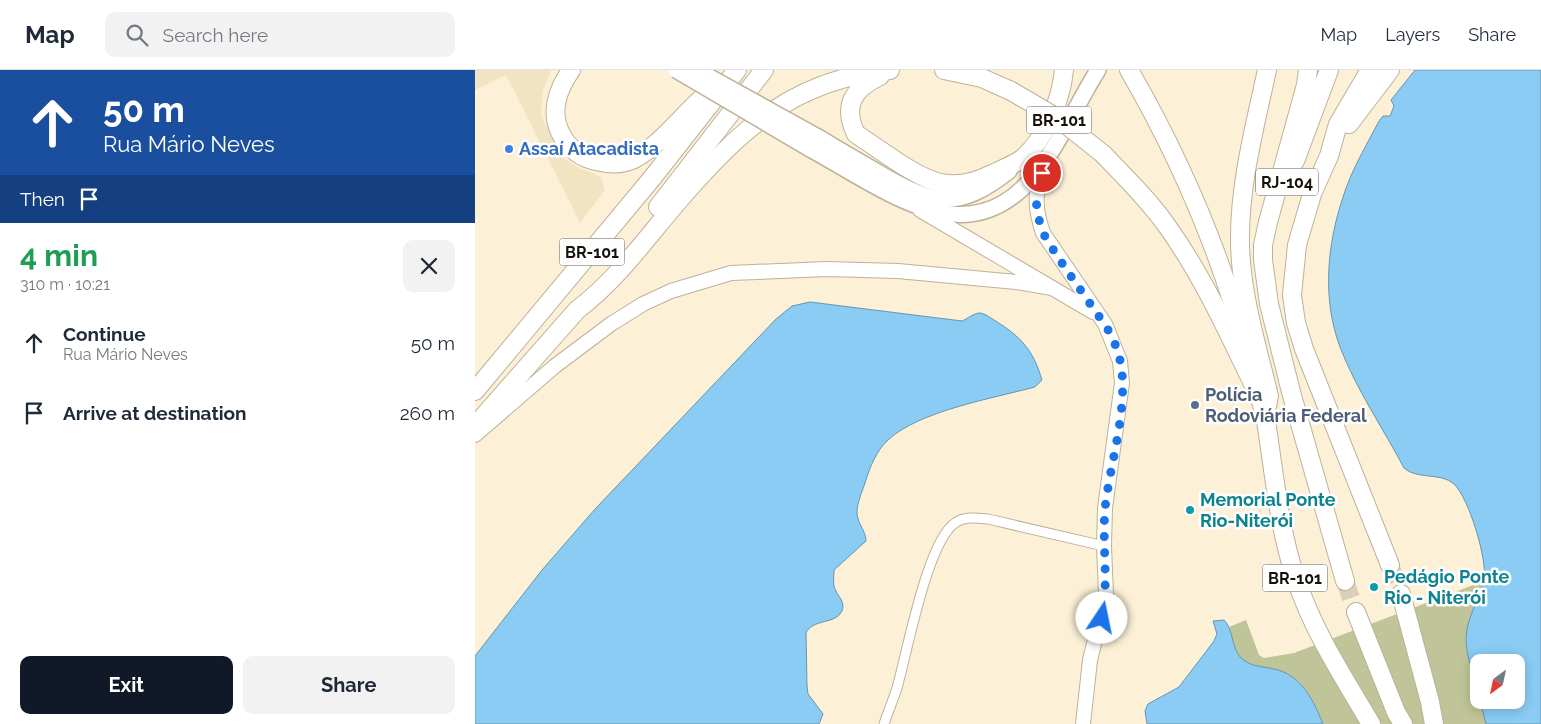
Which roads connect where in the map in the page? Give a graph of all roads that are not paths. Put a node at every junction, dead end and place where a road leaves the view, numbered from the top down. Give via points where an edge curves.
1 (571, 70) edge
2 (676, 70) edge
3 (697, 70) edge
4 (737, 70) edge
5 (764, 70) edge
6 (890, 70) edge
7 (899, 70) edge
8 (944, 70) edge
9 (1063, 70) edge
10 (1098, 70) edge
11 (1129, 70) edge
12 (1267, 70) edge
13 (1308, 70) edge
14 (1329, 70) edge
15 (1370, 70) edge
16 (1390, 70) edge
17 (814, 143) junction
18 (1051, 154) junction
19 (1329, 156) junction
20 (1021, 160) junction
21 (906, 201) junction
22 (1265, 277) junction
23 (1051, 288) junction
24 (577, 310) junction
25 (1098, 315) junction
26 (475, 391) edge
27 (1259, 398) junction
28 (1265, 415) junction
29 (475, 426) edge
30 (475, 435) edge
31 (1104, 546) junction
32 (1390, 565) tunnel mouth
33 (1345, 581) tunnel mouth
34 (1401, 594) tunnel mouth
35 (1356, 612) tunnel mouth
36 (884, 724) edge
37 (1083, 724) edge
38 (1371, 724) edge
39 (1403, 724) edge
40 (1434, 724) edge

1 - 4 highway via 561,84 556,101 556,118 561,134 580,155 607,164 633,160 647,151 702,96
2 - 17 main road, bridge
3 - 17 main road, bridge
4 - 26 highway, BR-101 via 636,198
5 - 24 highway
6 - 24 highway, BR-101 via 845,77 816,87 777,106 750,126 681,198 619,272
7 - 20 highway via 883,74 859,88 852,98 851,124 856,134 940,183 959,185 980,180
8 - 27 highway, BR-101, bridge via 982,78 1011,91 1059,119 1103,154 1153,207 1191,262 1210,294
9 - 20 highway via 1049,122
10 - 18 main road
11 - 27 highway via 1215,252 1235,305
12 - 28 highway via 1249,156 1240,242 1250,320 1269,396
13 - 22 highway, BR-101 via 1263,245
14 - 22 highway, RJ-104 via 1279,206
15 - 19 highway via 1338,124
16 - 19 highway via 1358,110
17 - 20 main road via 928,198 971,195 987,187
17 - 21 main road
18 - 21 main road via 1015,195 982,212 951,216 933,213
18 - 25 street via 1035,193 1037,216 1053,250
19 - 32 highway via 1312,194 1297,246 1293,294 1296,323
21 - 23 street
22 - 33 highway, BR-101 via 1291,392
23 - 25 street
23 - 30 street via 899,271 827,269 731,273 671,291 619,319 555,366
24 - 29 highway, BR-101
25 - 31 street via 1115,344 1123,383 1105,508
27 - 28 highway, BR-101
28 - 38 highway, BR-101 via 1288,552 1296,581 1327,649
31 - 36 street via 989,519 974,517 956,521 943,538 919,598 897,687
31 - 37 street via 1106,596 1090,660
34 - 40 highway
35 - 39 highway

